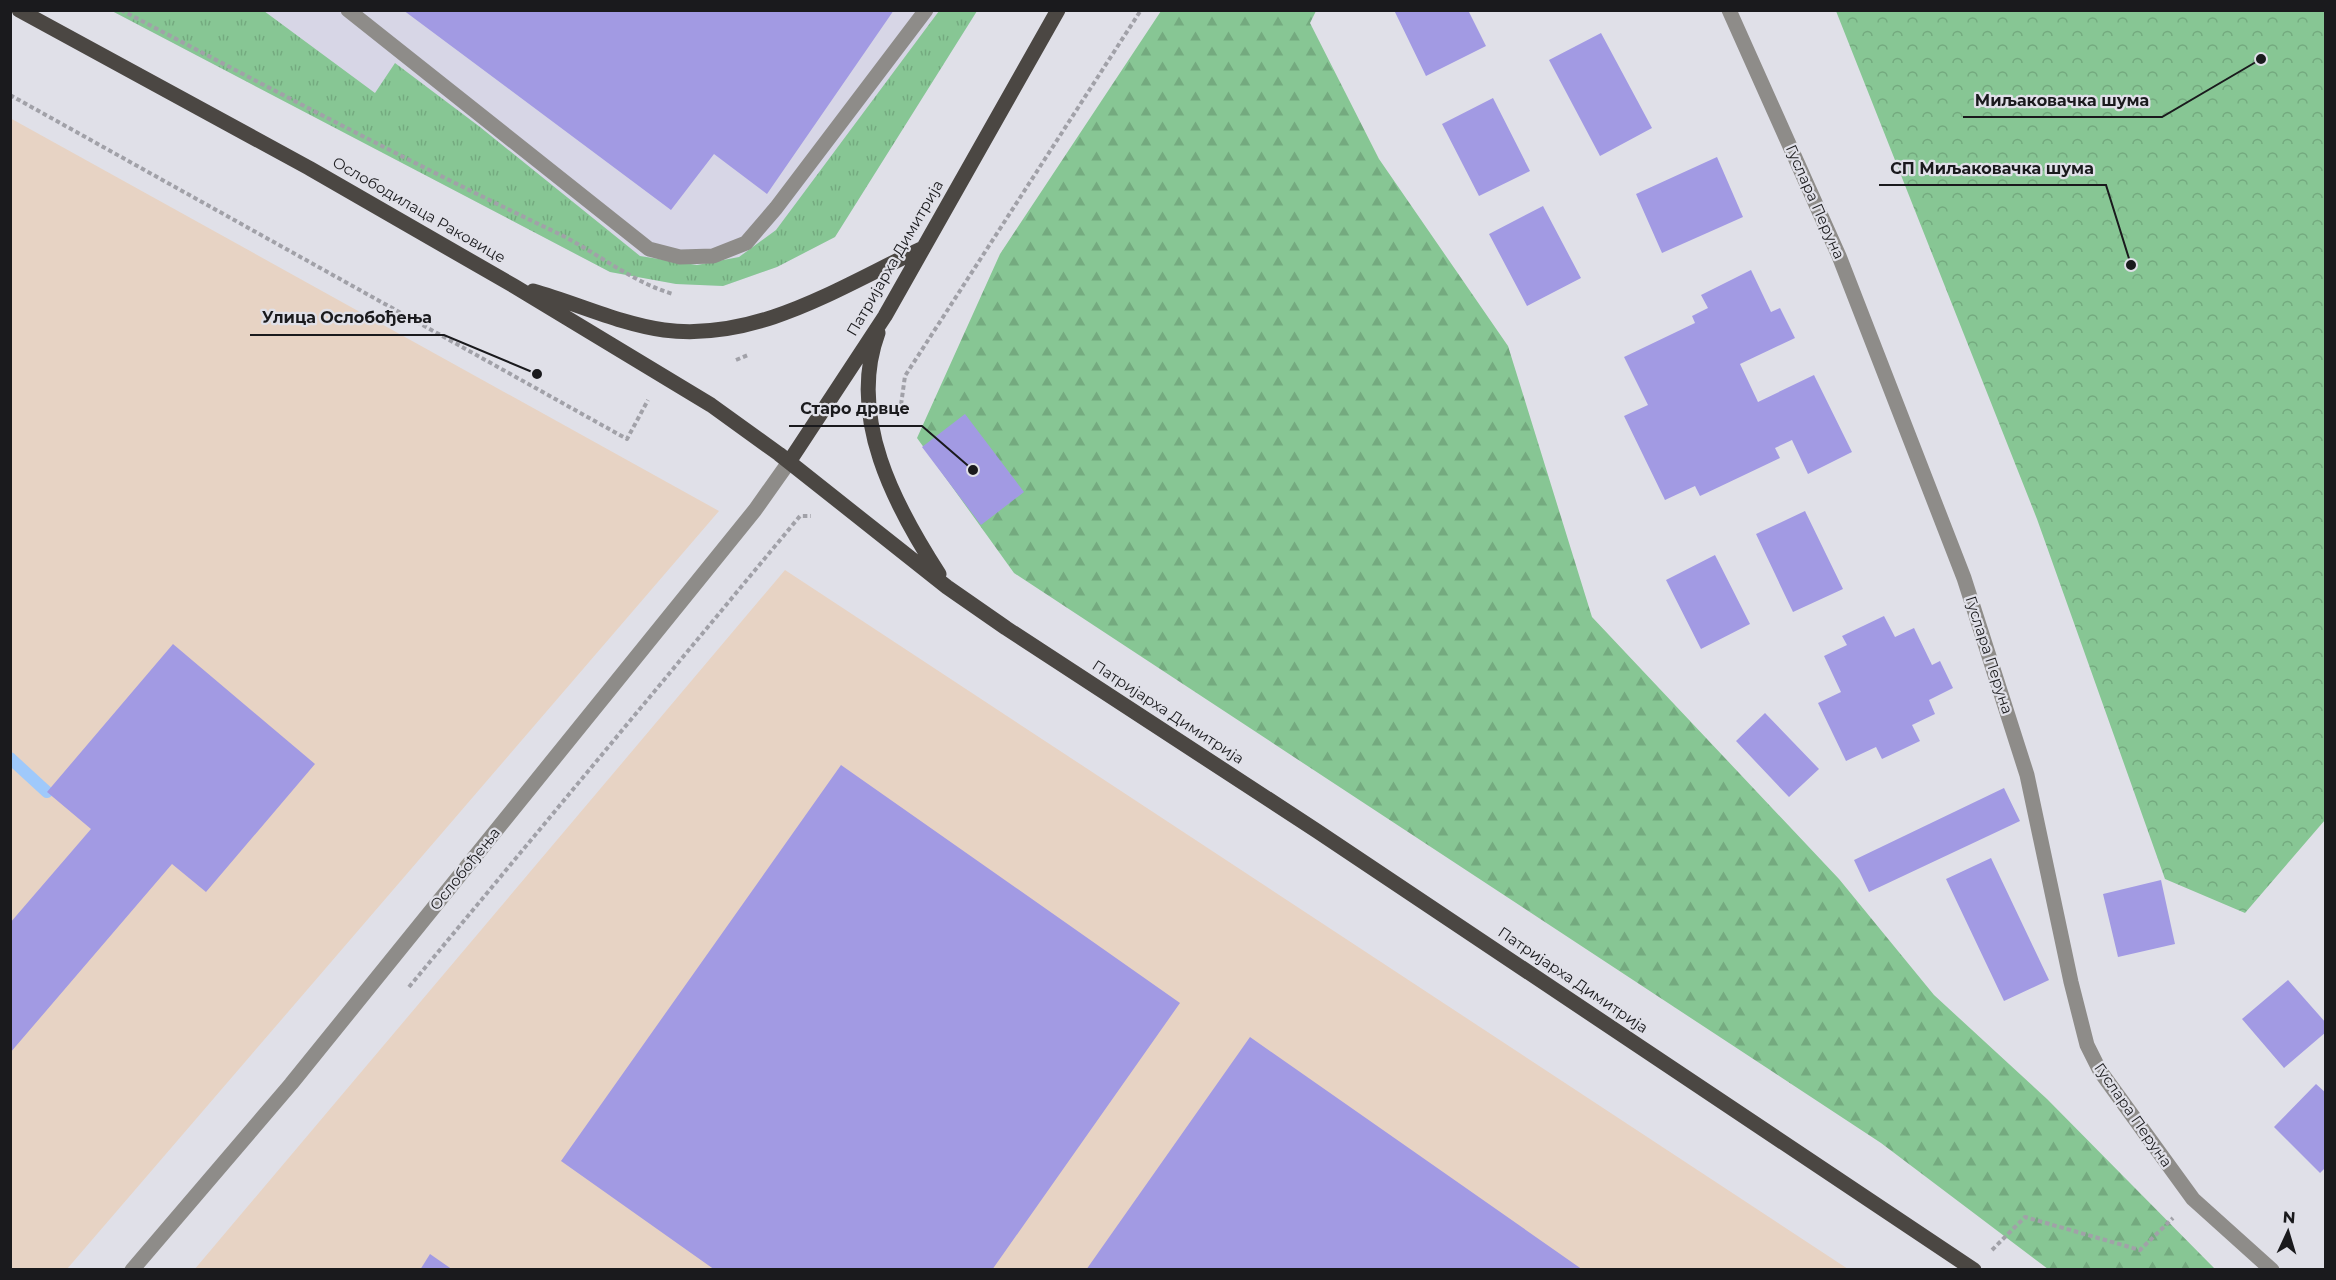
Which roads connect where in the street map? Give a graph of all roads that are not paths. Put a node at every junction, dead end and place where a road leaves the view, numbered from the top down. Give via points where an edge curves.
1 (19, 10) edge
2 (348, 10) edge
3 (926, 10) edge
4 (1058, 10) edge
5 (1729, 10) edge
6 (921, 249) junction
7 (514, 286) junction
8 (885, 316) junction
9 (789, 462) junction
10 (947, 587) junction
11 (132, 1269) edge
12 (1974, 1269) edge
13 (2272, 1269) edge

1 - 7 main road, Ослободилаца Раковице via 309,168
2 - 3 street via 649,249 680,257 713,256 746,243
4 - 6 main road, Патријарха Димитрија
5 - 13 street, Гуслара Перуна via 1839,256 1964,578 2027,775 2087,1045 2100,1071 2193,1199
6 - 7 main road via 793,310 732,329 663,330
6 - 8 main road, Патријарха Димитрија
7 - 9 main road, Ослободилаца Раковице via 711,405
8 - 9 main road, Патријарха Димитрија
8 - 10 main road via 875,343 870,375 877,448 895,501
9 - 10 main road, Патријарха Димитрија
9 - 11 street, Ослобођења via 755,510 291,1084
10 - 12 main road, Патријарха Димитрија

